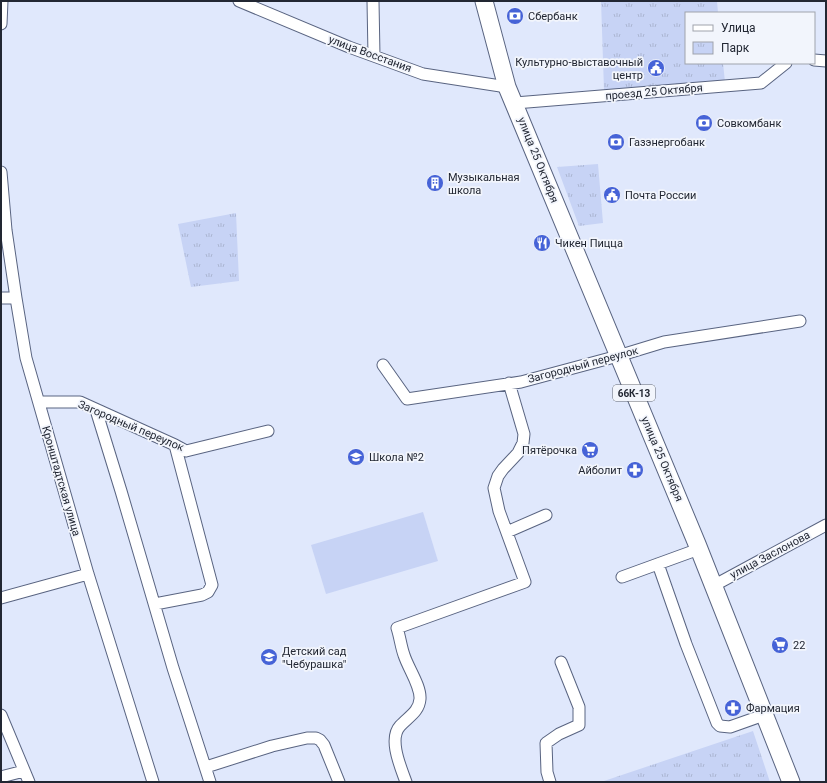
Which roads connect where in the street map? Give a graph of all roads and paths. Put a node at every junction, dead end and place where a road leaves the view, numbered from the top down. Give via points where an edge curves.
1 (2, 1) edge
2 (239, 1) edge
3 (373, 1) edge
4 (484, 1) edge
5 (1, 24) edge
6 (374, 56) junction
7 (815, 60) edge
8 (826, 61) edge
9 (785, 64) edge
10 (507, 87) junction
11 (515, 103) junction
12 (1, 172) edge
13 (1, 298) edge
14 (16, 298) junction
15 (800, 321) dead end
16 (618, 356) junction
17 (382, 365) dead end
18 (509, 383) junction
19 (39, 402) junction
20 (96, 410) junction
21 (268, 431) dead end
22 (175, 445) junction
23 (546, 515) dead end
24 (826, 525) edge
25 (506, 532) junction
26 (699, 549) junction
27 (658, 564) junction
28 (88, 574) junction
29 (622, 577) dead end
30 (713, 586) junction
31 (1, 598) edge
32 (155, 604) junction
33 (561, 662) dead end
34 (1, 715) edge
35 (764, 715) junction
36 (206, 768) junction
37 (24, 771) junction
38 (1, 778) edge
39 (29, 782) edge
40 (153, 782) edge
41 (210, 782) edge
42 (339, 782) edge
43 (406, 782) edge
44 (550, 782) edge
45 (791, 782) edge

1 - 5 street
2 - 6 street, улица Восстания
3 - 6 street
4 - 10 main road, улица 25 Октября / 66К-13
6 - 10 street, улица Восстания via 423,74
7 - 8 street
9 - 11 street, проезд 25 Октября via 761,83
10 - 11 main road, улица 25 Октября / 66К-13
11 - 16 main road, улица 25 Октября / 66К-13
12 - 14 street, Кронштадтская улица
13 - 14 street
14 - 19 street, Кронштадтская улица via 26,358
15 - 16 street, Загородный переулок via 664,342
16 - 18 street, Загородный переулок
16 - 26 main road, улица 25 Октября / 66К-13
17 - 18 street, Загородный переулок via 407,399
18 - 25 street via 524,434 518,453 498,476 494,488
19 - 20 street, Загородный переулок via 80,402
19 - 28 street, Кронштадтская улица
20 - 22 street, Загородный переулок
20 - 32 street
21 - 22 street, Загородный переулок via 186,451
22 - 32 street via 212,584 210,590 202,594
23 - 25 street
24 - 30 street, улица Заслонова
25 - 43 street via 525,582 397,628 420,698 414,714 399,727 396,734 395,745
26 - 27 street
26 - 30 main road, улица 25 Октября / 66К-13
27 - 29 street
27 - 35 street via 717,722 720,726 730,727
28 - 31 street
28 - 40 street, Кронштадтская улица
30 - 35 main road, улица 25 Октября / 66К-13
32 - 36 street
33 - 44 street via 579,707 579,725 546,743
34 - 37 street
35 - 45 main road, улица 25 Октября / 66К-13
36 - 41 street
36 - 42 street via 272,746 316,738 324,745
37 - 38 street
37 - 39 street

